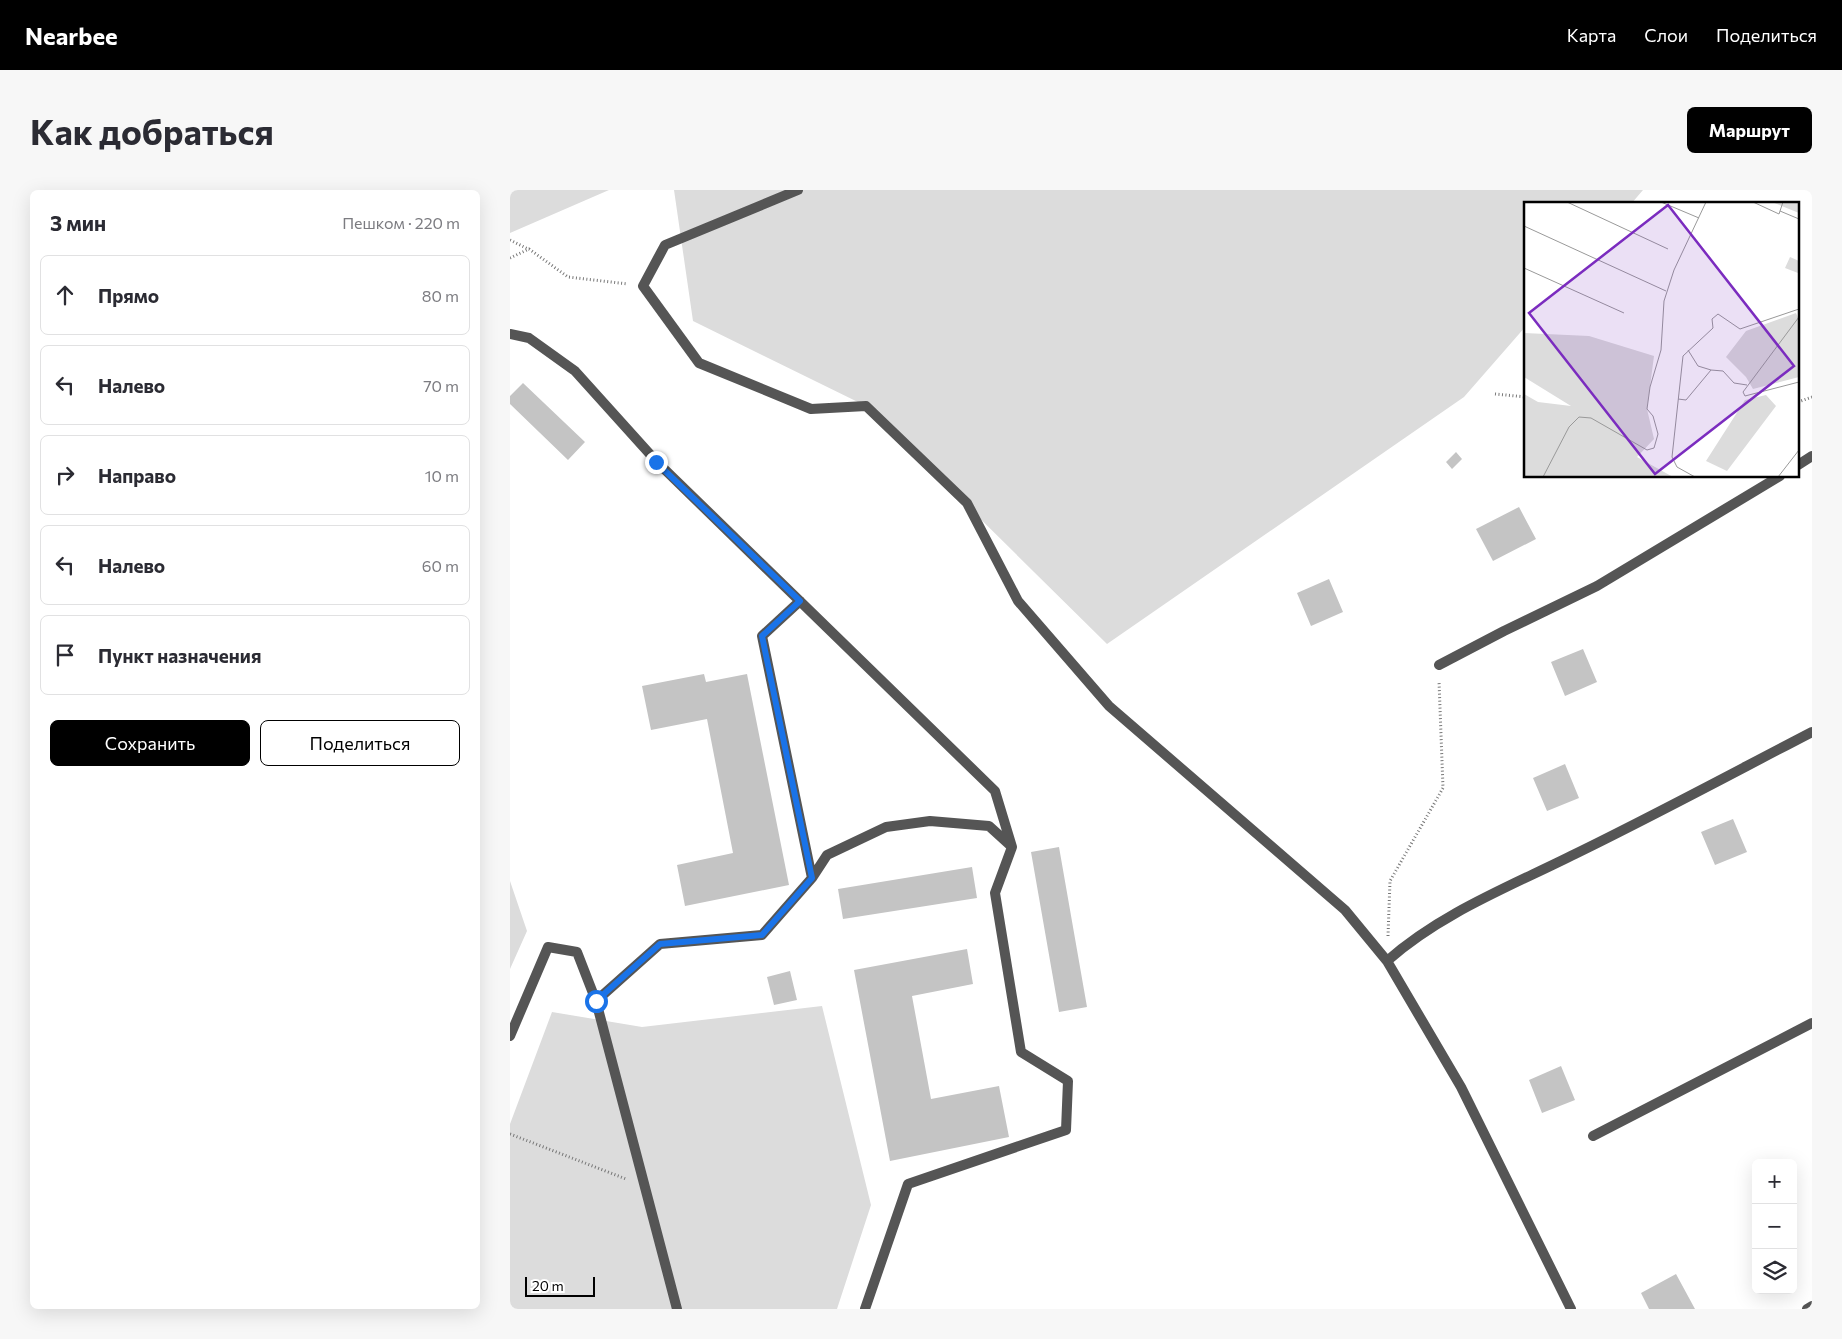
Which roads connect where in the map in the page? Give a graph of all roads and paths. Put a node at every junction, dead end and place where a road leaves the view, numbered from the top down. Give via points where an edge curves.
1 (798, 190) edge
2 (510, 240) edge
3 (529, 249) junction
4 (510, 258) edge
5 (644, 286) junction
6 (510, 334) edge
7 (1494, 394) dead end
8 (1812, 397) edge
9 (1524, 398) edge
10 (1800, 401) edge
11 (1812, 456) edge
12 (1800, 464) edge
13 (1777, 478) edge
14 (800, 601) junction
15 (1439, 665) joint
16 (1812, 732) edge
17 (1012, 847) junction
18 (812, 878) junction
19 (1387, 961) junction
20 (596, 1001) junction
21 (1812, 1023) edge
22 (510, 1036) edge
23 (510, 1134) edge
24 (1593, 1136) dead end
25 (645, 1186) junction
26 (1812, 1306) edge
27 (678, 1309) edge
28 (865, 1309) edge
29 (1571, 1309) edge
30 (1808, 1309) edge

1 - 5 street via 665,245
2 - 3 path
3 - 4 path
3 - 5 path via 568,277
5 - 19 street via 699,363 811,408 866,406 967,503 1018,601 1109,706 1345,910
6 - 14 street via 529,338 575,371 656,462
7 - 9 path
8 - 10 path
11 - 12 street
13 - 15 street via 1597,586
14 - 17 street via 995,791
14 - 18 street via 762,636
15 - 19 path via 1443,788 1390,881
16 - 19 street via 1454,915 1408,942
17 - 18 street via 989,826 930,821 886,828 827,855
17 - 28 street via 995,893 1020,1052 1068,1081 1066,1130 908,1184
18 - 20 street via 762,935 660,944
19 - 29 street via 1461,1087
20 - 22 street via 577,952 548,946
20 - 25 street
21 - 24 street
23 - 25 path
25 - 27 street
26 - 30 street

